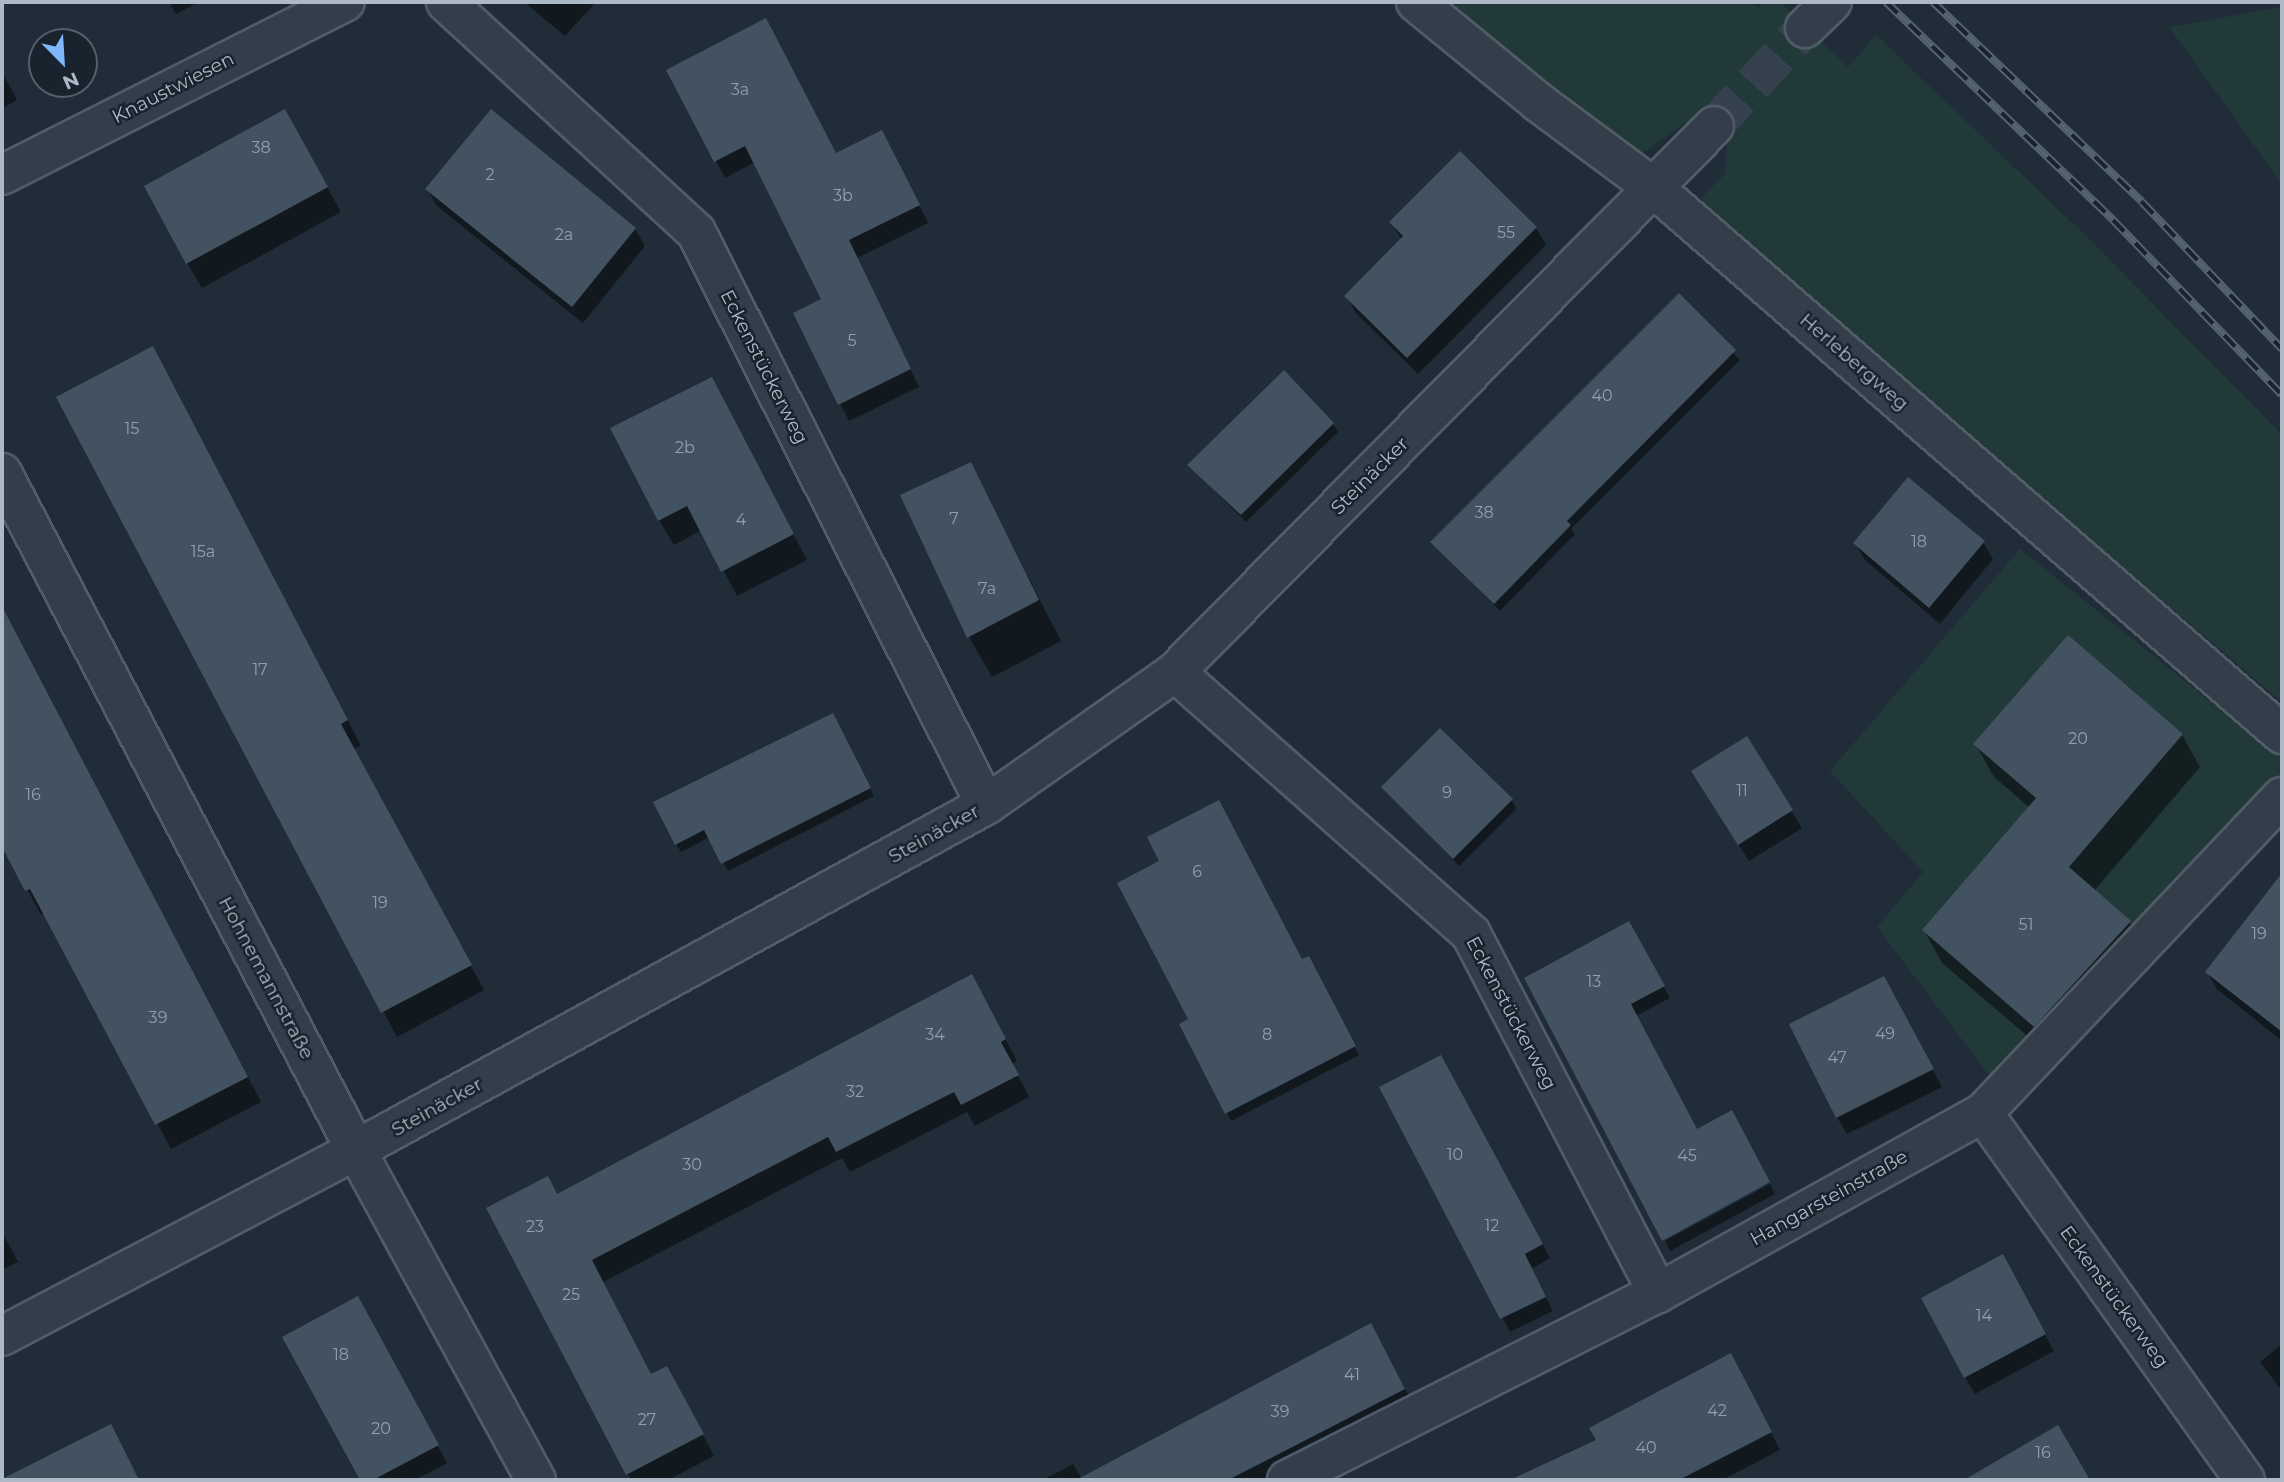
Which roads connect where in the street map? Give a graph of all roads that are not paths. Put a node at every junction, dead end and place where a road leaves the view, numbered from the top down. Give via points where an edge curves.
1 (345, 2) edge
2 (446, 2) edge
3 (1416, 2) edge
4 (1714, 126) tunnel mouth
5 (2, 175) edge
6 (1655, 190) junction
7 (2, 474) edge
8 (1175, 672) junction
9 (2282, 734) edge
10 (2282, 797) edge
11 (986, 805) junction
12 (1983, 1113) junction
13 (356, 1150) junction
14 (1658, 1293) junction
15 (2, 1336) edge
16 (536, 1480) edge
17 (1287, 1480) edge
18 (2245, 1480) edge

1 - 5 street, Knaustwiesen
2 - 11 street, Eckenstückerweg via 696,232
3 - 6 street, Herlebergweg
4 - 6 street, Steinäcker
6 - 8 street, Steinäcker
6 - 9 street, Herlebergweg
7 - 13 street, Hohnemannstraße
8 - 11 street, Steinäcker
8 - 14 street, Eckenstückerweg via 1471,934
10 - 12 street, Hangarsteinstraße
11 - 13 street, Steinäcker
12 - 14 street, Hangarsteinstraße
12 - 18 street, Eckenstückerweg
13 - 15 street, Steinäcker
13 - 16 street, Hohnemannstraße
14 - 17 street, Hangarsteinstraße

